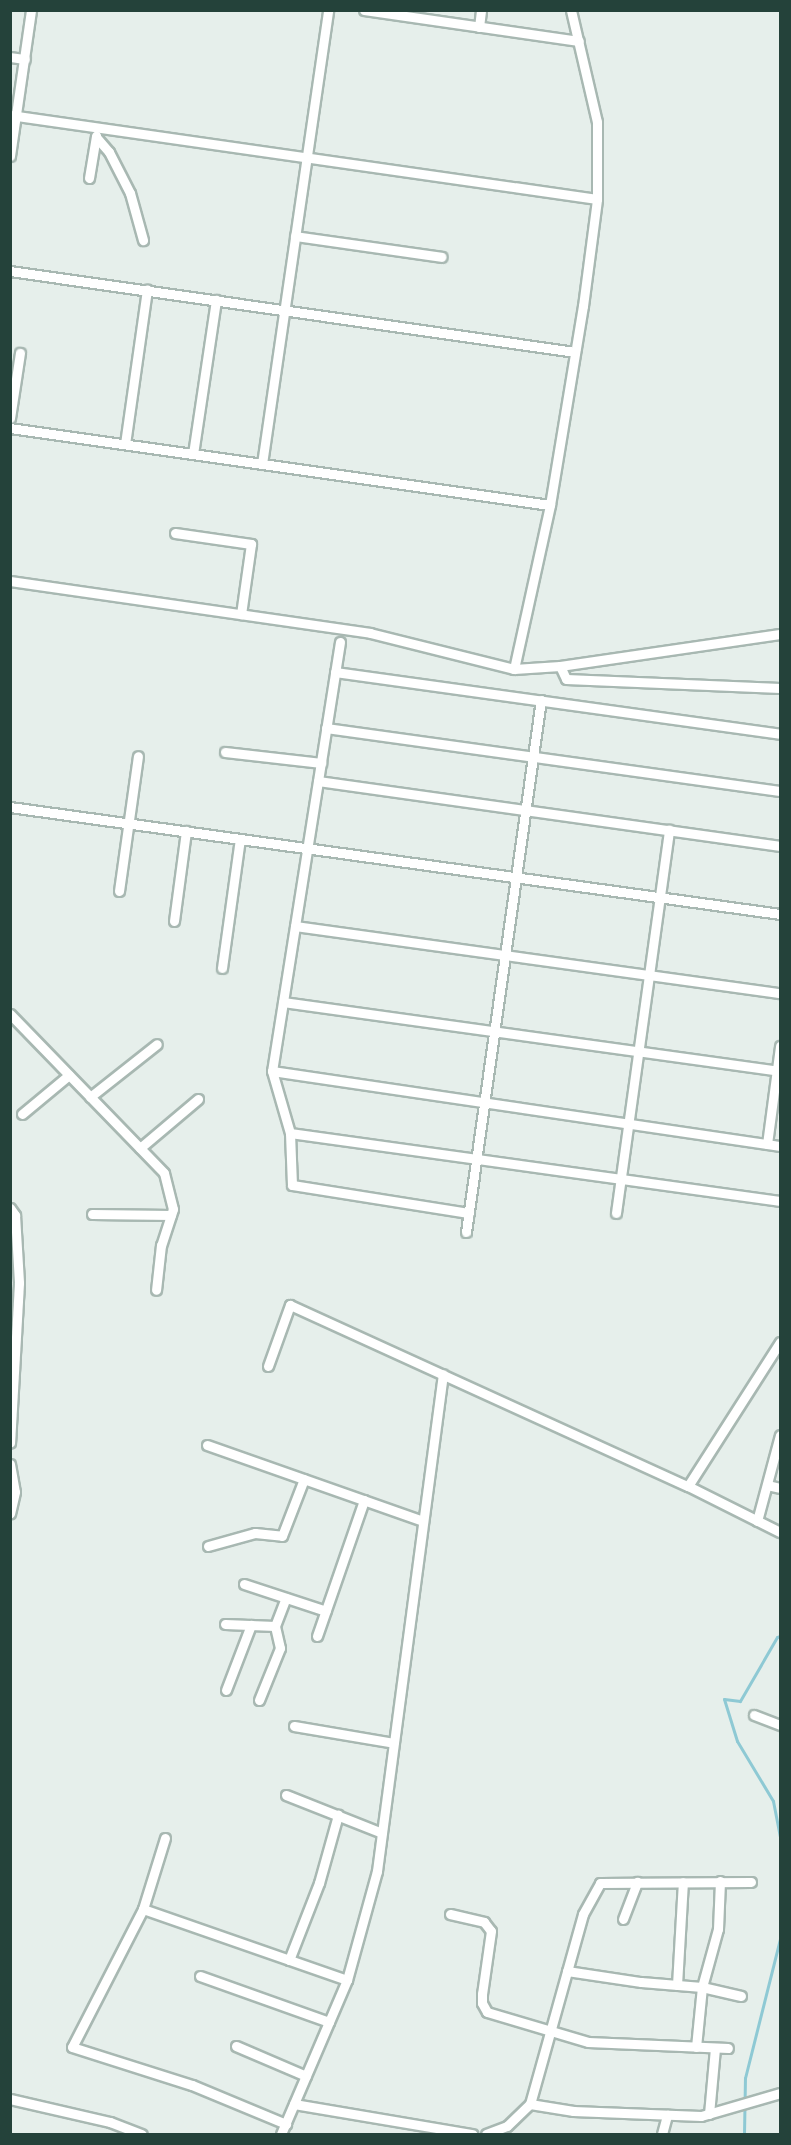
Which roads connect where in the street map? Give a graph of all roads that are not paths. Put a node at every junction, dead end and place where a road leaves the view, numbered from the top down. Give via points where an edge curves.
1 (32, 10) edge
2 (328, 10) edge
3 (364, 10) edge
4 (481, 10) edge
5 (571, 10) edge
6 (479, 27) junction
7 (579, 41) junction
8 (10, 57) edge
9 (25, 59) junction
10 (13, 116) edge
11 (97, 132) junction
12 (10, 156) edge
13 (307, 158) junction
14 (89, 178) dead end
15 (597, 199) junction
16 (295, 236) junction
17 (143, 240) dead end
18 (442, 257) dead end
19 (10, 271) edge
20 (147, 291) junction
21 (216, 300) junction
22 (285, 310) junction
23 (20, 352) dead end
24 (575, 352) junction
25 (10, 418) edge
26 (10, 428) edge
27 (125, 444) junction
28 (193, 454) junction
29 (262, 464) junction
30 (550, 505) junction
31 (175, 533) dead end
32 (10, 581) edge
33 (241, 614) junction
34 (780, 634) edge
35 (340, 642) dead end
36 (560, 666) junction
37 (514, 669) junction
38 (335, 672) junction
39 (780, 688) edge
40 (541, 700) junction
41 (326, 728) junction
42 (780, 734) edge
43 (225, 752) dead end
44 (138, 756) dead end
45 (533, 757) junction
46 (321, 763) junction
47 (318, 781) junction
48 (780, 791) edge
49 (10, 807) edge
50 (525, 810) junction
51 (129, 823) junction
52 (669, 830) junction
53 (186, 831) junction
54 (240, 839) junction
55 (780, 846) edge
56 (307, 848) junction
57 (516, 877) junction
58 (120, 891) dead end
59 (660, 897) junction
60 (780, 914) edge
61 (174, 921) dead end
62 (295, 926) junction
63 (505, 955) junction
64 (222, 968) dead end
65 (649, 975) junction
66 (780, 993) edge
67 (283, 1002) junction
68 (10, 1014) edge
69 (494, 1031) junction
70 (157, 1044) dead end
71 (780, 1046) edge
72 (638, 1051) junction
73 (779, 1070) edge
74 (272, 1071) junction
75 (69, 1075) junction
76 (90, 1097) junction
77 (198, 1099) dead end
78 (484, 1102) junction
79 (22, 1114) dead end
80 (628, 1123) junction
81 (290, 1133) junction
82 (767, 1144) junction
83 (780, 1146) edge
84 (140, 1148) junction
85 (477, 1159) junction
86 (621, 1179) junction
87 (780, 1201) edge
88 (12, 1213) edge
89 (469, 1213) junction
90 (616, 1213) dead end
91 (93, 1214) dead end
92 (171, 1215) junction
93 (466, 1232) dead end
94 (15, 1282) edge
95 (156, 1290) dead end
96 (780, 1342) edge
97 (13, 1354) edge
98 (268, 1366) dead end
99 (443, 1374) junction
100 (11, 1424) edge
101 (780, 1435) edge
102 (10, 1443) edge
103 (207, 1445) dead end
104 (10, 1464) edge
105 (304, 1479) junction
106 (767, 1485) junction
107 (688, 1486) junction
108 (780, 1488) edge
109 (364, 1500) junction
110 (10, 1513) edge
111 (423, 1521) junction
112 (757, 1521) junction
113 (780, 1532) edge
114 (208, 1546) dead end
115 (244, 1584) dead end
116 (286, 1598) junction
117 (326, 1611) junction
118 (225, 1624) dead end
119 (250, 1625) junction
120 (275, 1626) junction
121 (317, 1636) dead end
122 (226, 1689) dead end
123 (259, 1700) dead end
124 (754, 1715) dead end
125 (780, 1725) edge
126 (294, 1726) dead end
127 (394, 1743) junction
128 (286, 1795) dead end
129 (338, 1815) junction
130 (382, 1833) junction
131 (165, 1838) dead end
132 (720, 1881) junction
133 (637, 1882) junction
134 (683, 1882) junction
135 (751, 1882) dead end
136 (143, 1910) junction
137 (450, 1914) dead end
138 (623, 1919) dead end
139 (289, 1960) junction
140 (567, 1971) junction
141 (200, 1976) dead end
142 (347, 1980) junction
143 (677, 1985) junction
144 (702, 1987) junction
145 (741, 1996) dead end
146 (329, 2022) junction
147 (551, 2030) junction
148 (236, 2046) dead end
149 (696, 2047) junction
150 (715, 2048) junction
151 (728, 2048) dead end
152 (306, 2076) junction
153 (780, 2093) edge
154 (10, 2099) edge
155 (294, 2104) junction
156 (530, 2104) junction
157 (709, 2114) junction
158 (668, 2115) junction
159 (286, 2124) junction
160 (142, 2134) edge
161 (281, 2134) edge
162 (472, 2134) edge
163 (486, 2134) edge
164 (662, 2134) edge

1 - 9 street
2 - 13 street
3 - 6 street
4 - 6 street
5 - 7 street
6 - 7 street
7 - 15 street via 597,122
8 - 9 street
9 - 10 street
10 - 11 street
10 - 12 street
11 - 13 street
11 - 14 street
11 - 17 street via 130,193
13 - 15 street
13 - 16 street
15 - 24 street
16 - 18 street
16 - 22 street
19 - 20 street
20 - 21 street
20 - 27 street
21 - 22 street
21 - 28 street
22 - 24 street
22 - 29 street
23 - 25 street
24 - 30 street
26 - 27 street
27 - 28 street
28 - 29 street
29 - 30 street
30 - 37 street
31 - 33 street via 251,544
32 - 33 street
33 - 37 street via 369,633
34 - 36 street
35 - 38 street
36 - 37 street
36 - 39 street via 566,679
38 - 40 street
38 - 41 street
40 - 42 street
40 - 45 street
41 - 45 street
41 - 46 street
43 - 46 street
44 - 51 street
45 - 48 street
45 - 50 street
46 - 47 street
47 - 50 street
47 - 56 street
49 - 51 street
50 - 52 street
50 - 57 street
51 - 53 street
51 - 58 street
52 - 55 street
52 - 59 street
53 - 54 street
53 - 61 street
54 - 56 street
54 - 64 street
56 - 57 street
56 - 62 street
57 - 59 street
57 - 63 street
59 - 60 street
59 - 65 street
62 - 63 street
62 - 67 street
63 - 65 street
63 - 69 street
65 - 66 street
65 - 72 street
67 - 69 street
67 - 74 street
68 - 75 street
69 - 72 street
69 - 78 street
70 - 76 street
71 - 73 street
72 - 73 street
72 - 80 street
73 - 82 street
74 - 78 street
74 - 81 street
75 - 76 street
75 - 79 street
76 - 84 street
77 - 84 street
78 - 80 street
78 - 85 street
80 - 82 street
80 - 86 street
81 - 85 street
81 - 89 street via 292,1185
82 - 83 street
84 - 92 street via 164,1173
85 - 86 street
85 - 89 street
86 - 87 street
86 - 90 street
88 - 94 street
89 - 93 street
91 - 92 street
92 - 95 street via 161,1245
94 - 97 street
96 - 107 street
97 - 100 street
98 - 99 street via 290,1305
99 - 107 street
99 - 111 street
100 - 102 street
101 - 106 street
103 - 105 street
104 - 110 street via 15,1492
105 - 109 street
105 - 114 street via 282,1536 255,1533
106 - 108 street
106 - 112 street
107 - 112 street
109 - 111 street
109 - 117 street
111 - 127 street
112 - 113 street
115 - 116 street
116 - 117 street
116 - 120 street
117 - 121 street
118 - 119 street
119 - 120 street
119 - 122 street
120 - 123 street via 280,1648
124 - 125 street
126 - 127 street
127 - 130 street
128 - 129 street
129 - 130 street
129 - 139 street via 319,1883
130 - 142 street via 377,1871
131 - 136 street
132 - 134 street
132 - 135 street
132 - 144 street via 718,1929
133 - 134 street
133 - 138 street
133 - 140 street via 600,1883 595,1887
134 - 143 street
136 - 139 street
136 - 159 street via 72,2047 192,2085
137 - 147 street via 484,1922 491,1930 482,1994 486,2012
139 - 142 street
140 - 143 street
140 - 147 street
141 - 146 street
142 - 146 street
143 - 144 street
144 - 145 street
144 - 149 street
146 - 152 street
147 - 149 street via 588,2042
147 - 156 street
148 - 152 street
149 - 150 street
150 - 151 street
150 - 157 street
152 - 155 street
153 - 157 street
154 - 160 street via 110,2122
155 - 159 street
155 - 162 street
156 - 158 street via 573,2111
156 - 163 street via 507,2126
157 - 158 street
158 - 164 street
159 - 161 street

